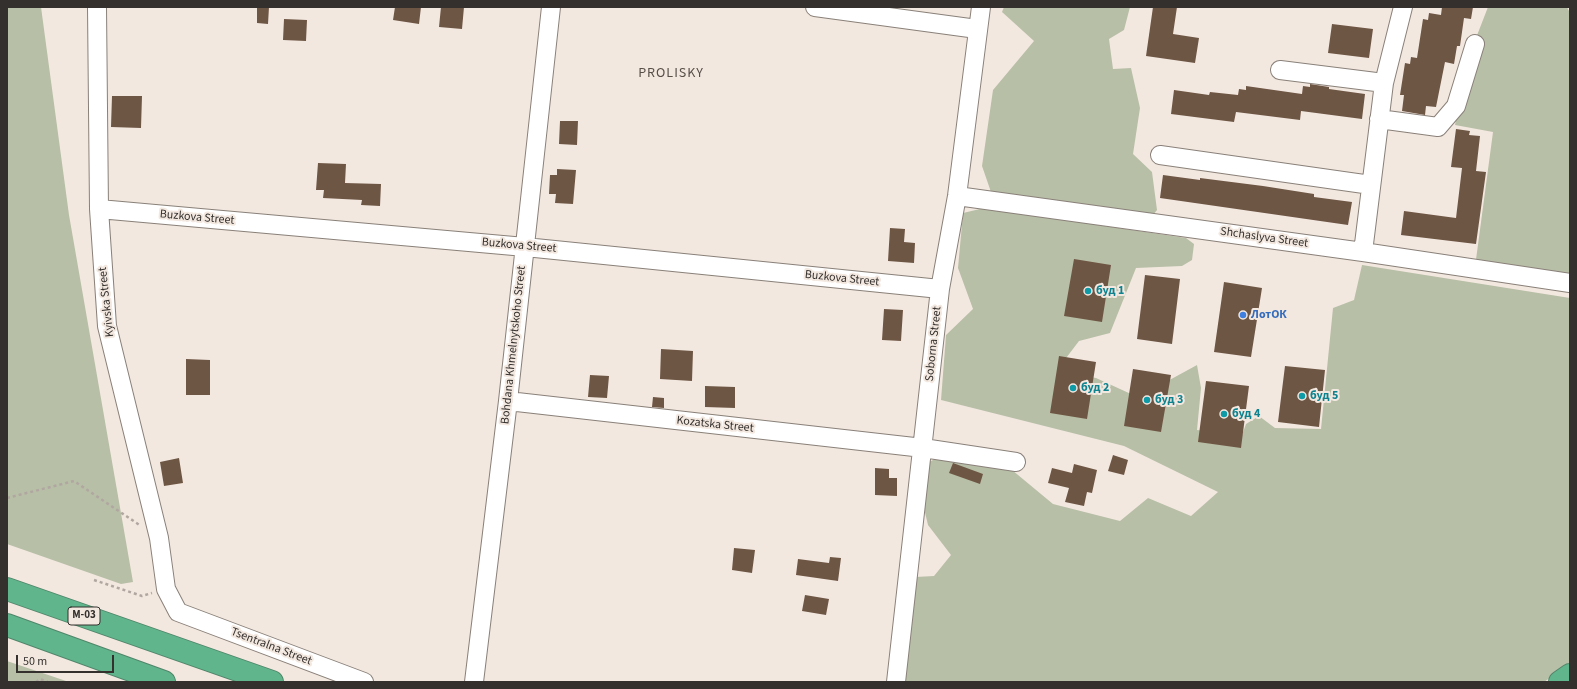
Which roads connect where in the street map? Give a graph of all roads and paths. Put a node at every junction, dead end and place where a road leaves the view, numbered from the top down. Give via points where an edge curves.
1 (97, 7) edge
2 (551, 7) edge
3 (815, 7) edge
4 (981, 7) edge
5 (1403, 7) edge
6 (977, 29) junction
7 (1475, 44) dead end
8 (1280, 70) dead end
9 (1384, 83) junction
10 (1379, 119) junction
11 (1160, 155) dead end
12 (1371, 185) junction
13 (957, 196) junction
14 (98, 209) junction
15 (525, 247) junction
16 (1363, 252) junction
17 (1570, 283) edge
18 (940, 289) junction
19 (508, 401) junction
20 (923, 448) junction
21 (1016, 462) dead end
22 (7, 498) edge
23 (159, 538) junction
24 (94, 580) dead end
25 (7, 589) edge
26 (166, 589) junction
27 (178, 612) joint
28 (7, 626) edge
29 (1570, 675) edge
30 (36, 682) edge
31 (48, 682) edge
32 (164, 682) edge
33 (272, 682) edge
34 (364, 682) edge
35 (474, 682) edge
36 (896, 682) edge
37 (1560, 682) edge

1 - 14 street, Kyivska Street
2 - 15 street, Bohdana Khmelnytskoho Street
3 - 6 street
4 - 6 street, Soborna Street
5 - 9 street
6 - 13 street, Soborna Street
7 - 10 street via 1456,106 1438,126
8 - 9 street
9 - 10 street
10 - 12 street
11 - 12 street
12 - 16 street
13 - 16 street, Shchaslyva Street
13 - 18 street, Soborna Street
14 - 15 street, Buzkova Street
14 - 23 street, Kyivska Street via 108,326
15 - 18 street, Buzkova Street
15 - 19 street, Bohdana Khmelnytskoho Street
16 - 17 street, Shchaslyva Street
18 - 20 street, Soborna Street
19 - 20 street, Kozatska Street
19 - 35 street, Bohdana Khmelnytskoho Street
20 - 21 street, Kozatska Street
20 - 36 street, Soborna Street
22 - 23 path via 74,480
23 - 26 street, Kyivska Street
24 - 26 path via 142,596
25 - 33 highway, М-03
26 - 27 street, Kyivska Street
27 - 34 street, Tsentralna Street
28 - 32 highway
29 - 37 highway
30 - 31 path via 40,679

